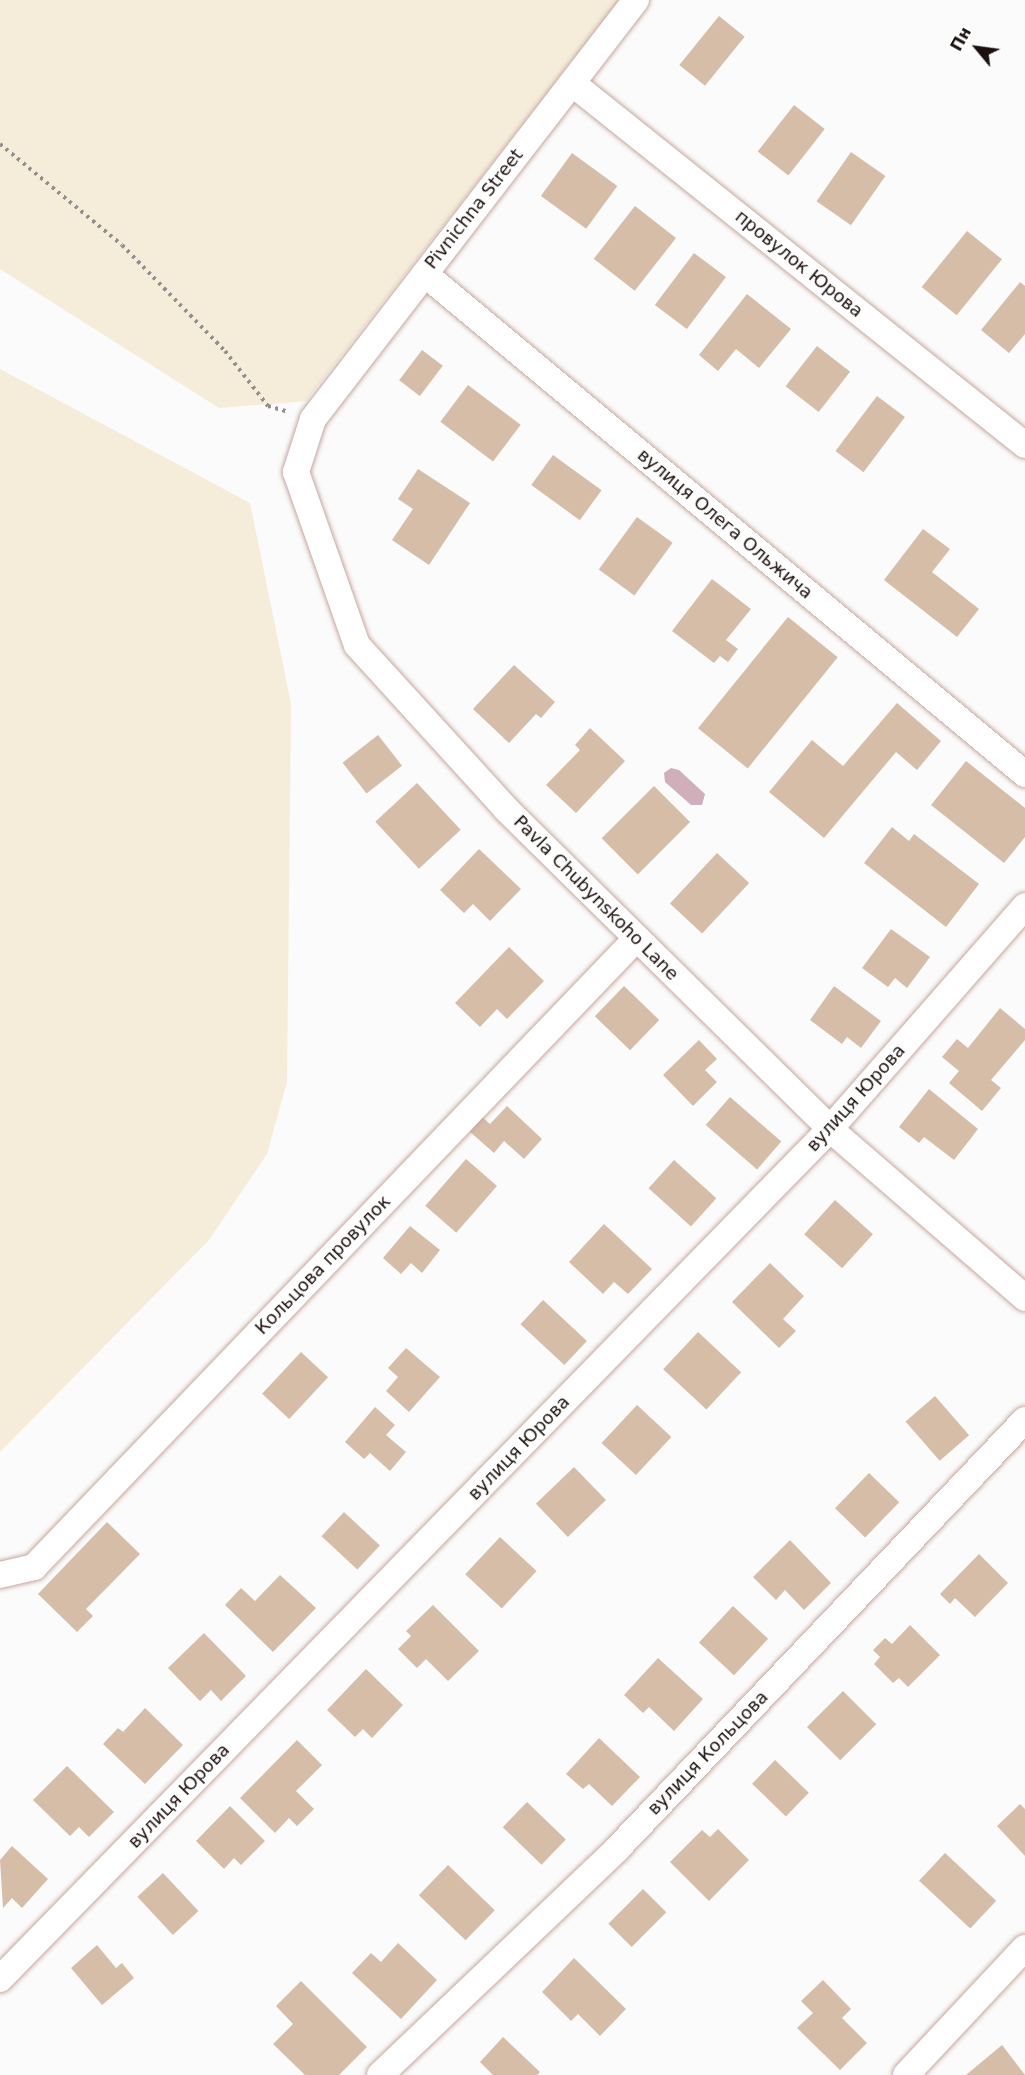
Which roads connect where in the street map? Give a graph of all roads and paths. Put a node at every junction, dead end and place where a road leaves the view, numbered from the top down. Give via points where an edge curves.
1 (636, 0) edge
2 (572, 83) junction
3 (0, 144) edge
4 (425, 274) junction
5 (312, 419) junction
6 (1025, 445) edge
7 (1025, 774) edge
8 (1025, 906) edge
9 (637, 938) junction
10 (830, 1129) junction
11 (1025, 1298) edge
12 (1025, 1420) edge
13 (0, 1575) edge
14 (1025, 1948) edge
15 (0, 1979) edge
16 (380, 2075) edge
17 (906, 2075) edge

1 - 2 street, Pivnichna Street
2 - 4 street, Pivnichna Street
2 - 6 street, провулок Юрова
3 - 5 path via 122,245 225,351 268,406
4 - 5 street, Pivnichna Street
4 - 7 street, вулиця Олега Ольжича
5 - 9 street, Pavla Chubynskoho Lane via 296,472 357,645 506,809
8 - 10 street, вулиця Юрова
9 - 10 street, Pavla Chubynskoho Lane
9 - 13 street, Кольцова провулок via 34,1567
10 - 11 street, Pavla Chubynskoho Lane
10 - 15 street, вулиця Юрова
12 - 16 street, вулиця Кольцова via 617,1849
14 - 17 street

